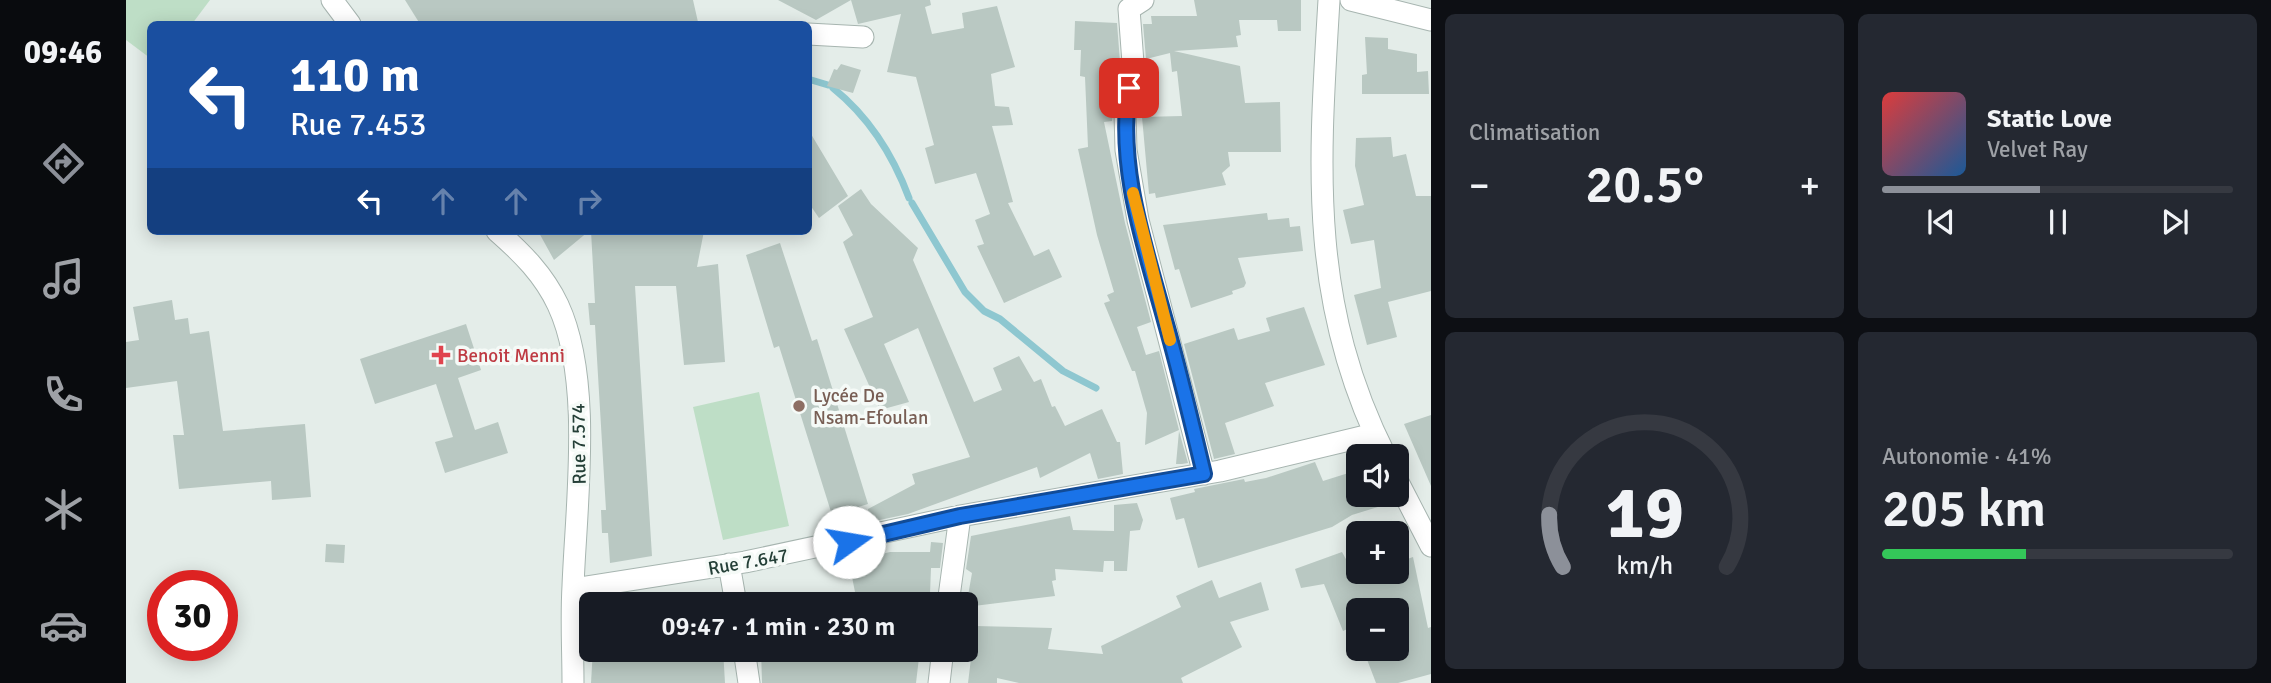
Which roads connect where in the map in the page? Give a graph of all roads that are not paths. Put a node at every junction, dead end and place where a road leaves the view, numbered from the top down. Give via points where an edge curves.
1 (332, 0) edge
2 (1143, 0) edge
3 (1329, 0) edge
4 (1351, 0) edge
5 (1431, 20) edge
6 (349, 21) edge
7 (812, 34) edge
8 (863, 37) dead end
9 (501, 235) edge
10 (1374, 434) junction
11 (1379, 444) edge
12 (1204, 474) junction
13 (1409, 504) edge
14 (960, 516) junction
15 (1431, 547) edge
16 (729, 564) junction
17 (572, 589) junction
18 (735, 592) edge
19 (950, 592) edge
20 (746, 662) edge
21 (941, 662) edge
22 (573, 683) edge
23 (749, 683) edge
24 (939, 683) edge

1 - 6 street
2 - 12 street via 1129,9 1133,63 1125,113 1126,150 1138,220
3 - 10 street via 1321,182 1325,261 1334,313
4 - 5 street
7 - 8 street
9 - 17 street, Rue 7.574 via 544,279 568,330 576,377 579,449
10 - 11 street
10 - 12 street, Rue 7.647
12 - 14 street, Rue 7.647
13 - 15 street
14 - 16 street, Rue 7.647
14 - 19 street
16 - 17 street, Rue 7.647
16 - 18 street
17 - 22 street, Rue 7.574
20 - 23 street
21 - 24 street

